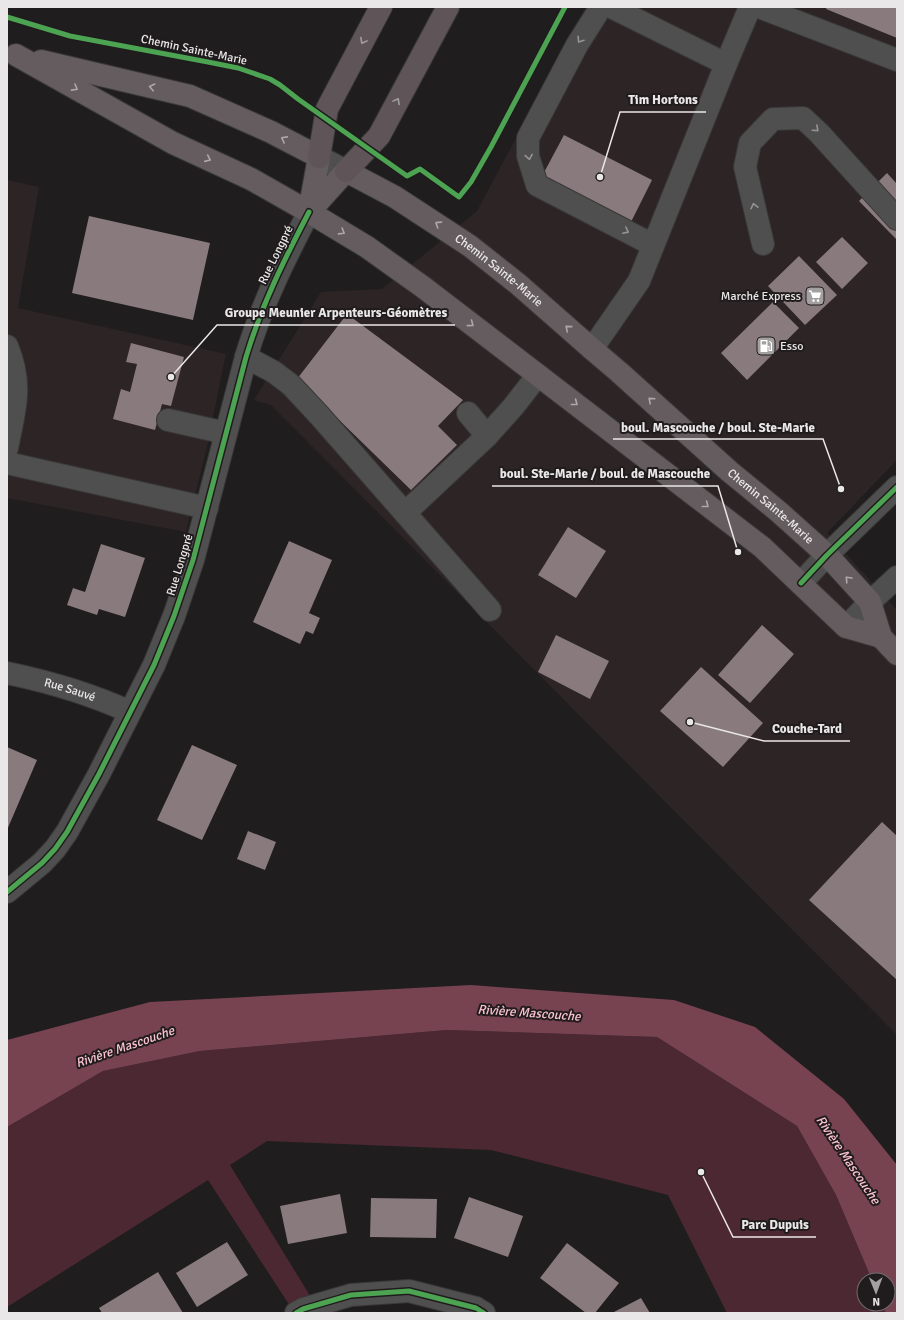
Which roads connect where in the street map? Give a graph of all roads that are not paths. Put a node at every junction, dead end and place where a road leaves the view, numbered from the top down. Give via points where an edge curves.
1 (381, 7) edge
2 (448, 7) edge
3 (601, 7) edge
4 (611, 7) edge
5 (750, 7) edge
6 (759, 7) edge
7 (12, 54) edge
8 (897, 60) edge
9 (726, 64) junction
10 (319, 157) junction
11 (346, 171) junction
12 (309, 212) junction
13 (897, 218) edge
14 (763, 244) dead end
15 (653, 245) junction
16 (7, 346) edge
17 (592, 350) junction
18 (246, 356) junction
19 (538, 375) junction
20 (468, 413) dead end
21 (168, 420) dead end
22 (226, 433) junction
23 (487, 436) junction
24 (7, 448) edge
25 (7, 463) edge
26 (897, 487) edge
27 (207, 508) junction
28 (405, 513) junction
29 (827, 555) junction
30 (897, 577) edge
31 (801, 583) junction
32 (870, 602) junction
33 (490, 610) dead end
34 (846, 626) junction
35 (881, 637) junction
36 (897, 654) edge
37 (7, 673) edge
38 (130, 712) junction
39 (7, 892) edge
40 (296, 1313) edge
41 (484, 1313) edge

1 -> 10 highway via 327,109
11 -> 2 highway via 379,136
3 -> 15 street via 577,44 528,138 528,156 538,186
4 - 9 street
5 - 9 street
6 - 8 street
10 -> 7 main road, Chemin Sainte-Marie via 271,132 190,96
7 -> 12 main road, Chemin Sainte-Marie via 173,143 251,179
9 - 15 street
10 - 11 street, Chemin Sainte-Marie
10 - 12 main road, Rue Longpré
11 - 12 main road, Rue Longpré
17 -> 11 main road, Chemin Sainte-Marie via 518,284 470,246 395,197
12 - 18 street, Rue Longpré via 274,279
12 -> 19 main road, Chemin Sainte-Marie via 423,287
14 -> 13 street via 745,167 750,143 773,119 803,118 820,133
15 - 17 street via 639,280
16 - 24 street via 16,373 17,402
29 -> 17 main road, Chemin Sainte-Marie
18 - 22 street, Rue Longpré
18 - 28 street via 274,372 291,386
19 - 23 street
19 -> 31 main road, Chemin Sainte-Marie via 762,547
20 - 23 street
21 - 22 street
22 - 27 street, Rue Longpré
23 - 28 street
25 - 27 street
26 - 29 street
27 - 38 street, Rue Longpré via 174,616 154,665
28 - 33 street
29 - 31 street
32 -> 29 main road, Chemin Sainte-Marie
30 - 32 street
31 - 34 main road, Chemin Sainte-Marie
32 - 34 street
32 - 35 main road, Chemin Sainte-Marie
34 - 35 main road, Chemin Sainte-Marie
35 - 36 main road, Chemin Sainte-Marie
37 - 38 street, Rue Sauvé via 76,690
38 - 39 street, Rue Longpré via 67,832 42,863
40 - 41 street via 351,1295 410,1291 476,1308

